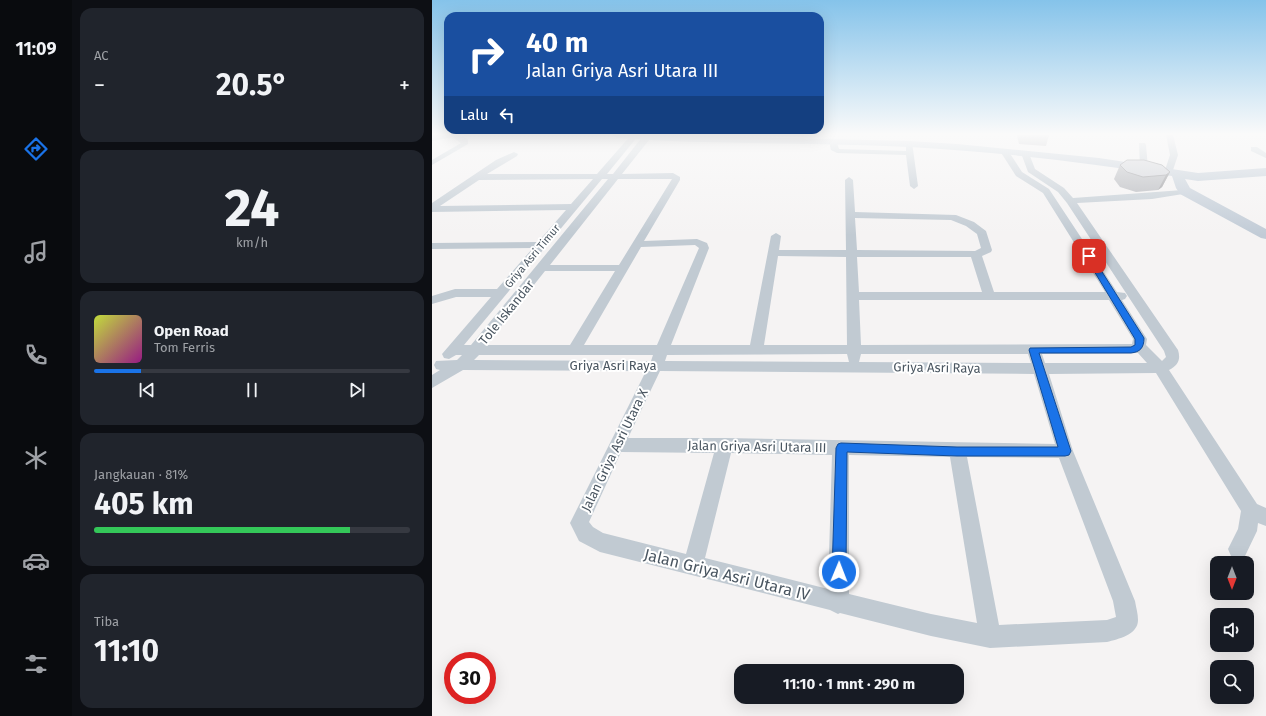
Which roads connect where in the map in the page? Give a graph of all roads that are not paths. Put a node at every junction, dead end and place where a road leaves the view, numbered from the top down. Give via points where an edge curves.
1 (490, 168) edge
2 (607, 168) edge
3 (622, 168) edge
4 (912, 168) edge
5 (1015, 168) edge
6 (1031, 168) edge
7 (1146, 168) edge
8 (1177, 168) edge
9 (1266, 172) edge
10 (1178, 174) junction
11 (601, 176) junction
12 (616, 176) junction
13 (477, 178) junction
14 (849, 180) dead end
15 (914, 186) dead end
16 (1061, 190) junction
17 (1046, 191) junction
18 (1180, 192) dead end
19 (1071, 201) junction
20 (573, 207) junction
21 (432, 208) edge
22 (850, 215) junction
23 (1266, 235) edge
24 (776, 236) dead end
25 (638, 244) junction
26 (542, 245) junction
27 (432, 246) edge
28 (774, 253) junction
29 (851, 254) junction
30 (976, 254) junction
31 (541, 268) junction
32 (622, 268) junction
33 (501, 293) junction
34 (853, 296) junction
35 (1114, 296) junction
36 (1133, 296) junction
37 (989, 297) junction
38 (432, 300) edge
39 (1139, 346) junction
40 (453, 350) junction
41 (475, 350) junction
42 (574, 350) junction
43 (663, 350) junction
44 (756, 350) junction
45 (853, 350) junction
46 (1034, 350) junction
47 (462, 364) junction
48 (656, 365) junction
49 (855, 366) junction
50 (1040, 368) junction
51 (1160, 368) junction
52 (437, 375) edge
53 (616, 445) junction
54 (725, 445) junction
55 (841, 448) junction
56 (957, 451) junction
57 (1065, 451) junction
58 (1258, 513) edge
59 (586, 534) joint
60 (1238, 549) dead end
61 (693, 564) junction
62 (838, 603) junction
63 (990, 637) junction

1 - 13 street
2 - 11 street, Griya Asri Timur
3 - 12 street, Tole Iskandar
4 - 15 street
5 - 17 street
6 - 16 street
7 - 10 main road
8 - 10 street
9 - 10 main road via 1216,176
10 - 23 main road via 1183,189
11 - 12 street
11 - 13 street
11 - 20 street, Griya Asri Timur
12 - 25 street via 676,177
12 - 31 street, Tole Iskandar
13 - 21 street
14 - 22 street
16 - 17 street
16 - 19 street
17 - 35 street
18 - 19 street
19 - 36 street
20 - 21 street
20 - 26 street, Griya Asri Timur
22 - 29 street
22 - 30 street via 953,217 970,224 982,233 987,250
24 - 28 street
25 - 32 street
25 - 43 street, Jalan Griya Asri Utara X via 697,242 704,248
26 - 27 street
26 - 33 street, Griya Asri Timur
28 - 29 street
28 - 44 street
29 - 30 street
29 - 34 street
30 - 37 street
31 - 32 street
31 - 41 street, Tole Iskandar
32 - 42 street
33 - 38 street via 454,293
33 - 40 street, Griya Asri Timur
34 - 37 street
34 - 45 street
35 - 36 street
35 - 37 street
35 - 39 street via 1140,338
36 - 51 street via 1171,350 1171,362
39 - 46 street, Griya Asri Raya via 1131,350
39 - 51 street
40 - 41 street, Griya Asri Raya
40 - 52 street, Griya Asri Timur
41 - 42 street, Griya Asri Raya
41 - 47 street, Tole Iskandar
42 - 43 street, Griya Asri Raya
43 - 44 street, Griya Asri Raya
43 - 48 street, Jalan Griya Asri Utara X
44 - 45 street, Griya Asri Raya
45 - 46 street, Griya Asri Raya
45 - 49 street
46 - 50 street
47 - 48 street, Griya Asri Raya
47 - 52 street, Griya Asri Raya
48 - 49 street, Griya Asri Raya
48 - 53 street, Jalan Griya Asri Utara X
49 - 50 street, Griya Asri Raya
50 - 51 street, Griya Asri Raya
50 - 57 street
51 - 58 street
53 - 54 street, Jalan Griya Asri Utara III
53 - 59 street, Jalan Griya Asri Utara X via 579,523
54 - 55 street, Jalan Griya Asri Utara III
54 - 61 street
55 - 56 street, Jalan Griya Asri Utara III
55 - 62 street
56 - 57 street, Jalan Griya Asri Utara III
56 - 63 street
57 - 63 street, Jalan Griya Asri Utara IV via 1124,601 1127,621 1119,628 1107,631
58 - 60 street
59 - 61 street, Jalan Griya Asri Utara IV via 600,542
61 - 62 street, Jalan Griya Asri Utara IV
62 - 63 street, Jalan Griya Asri Utara IV

